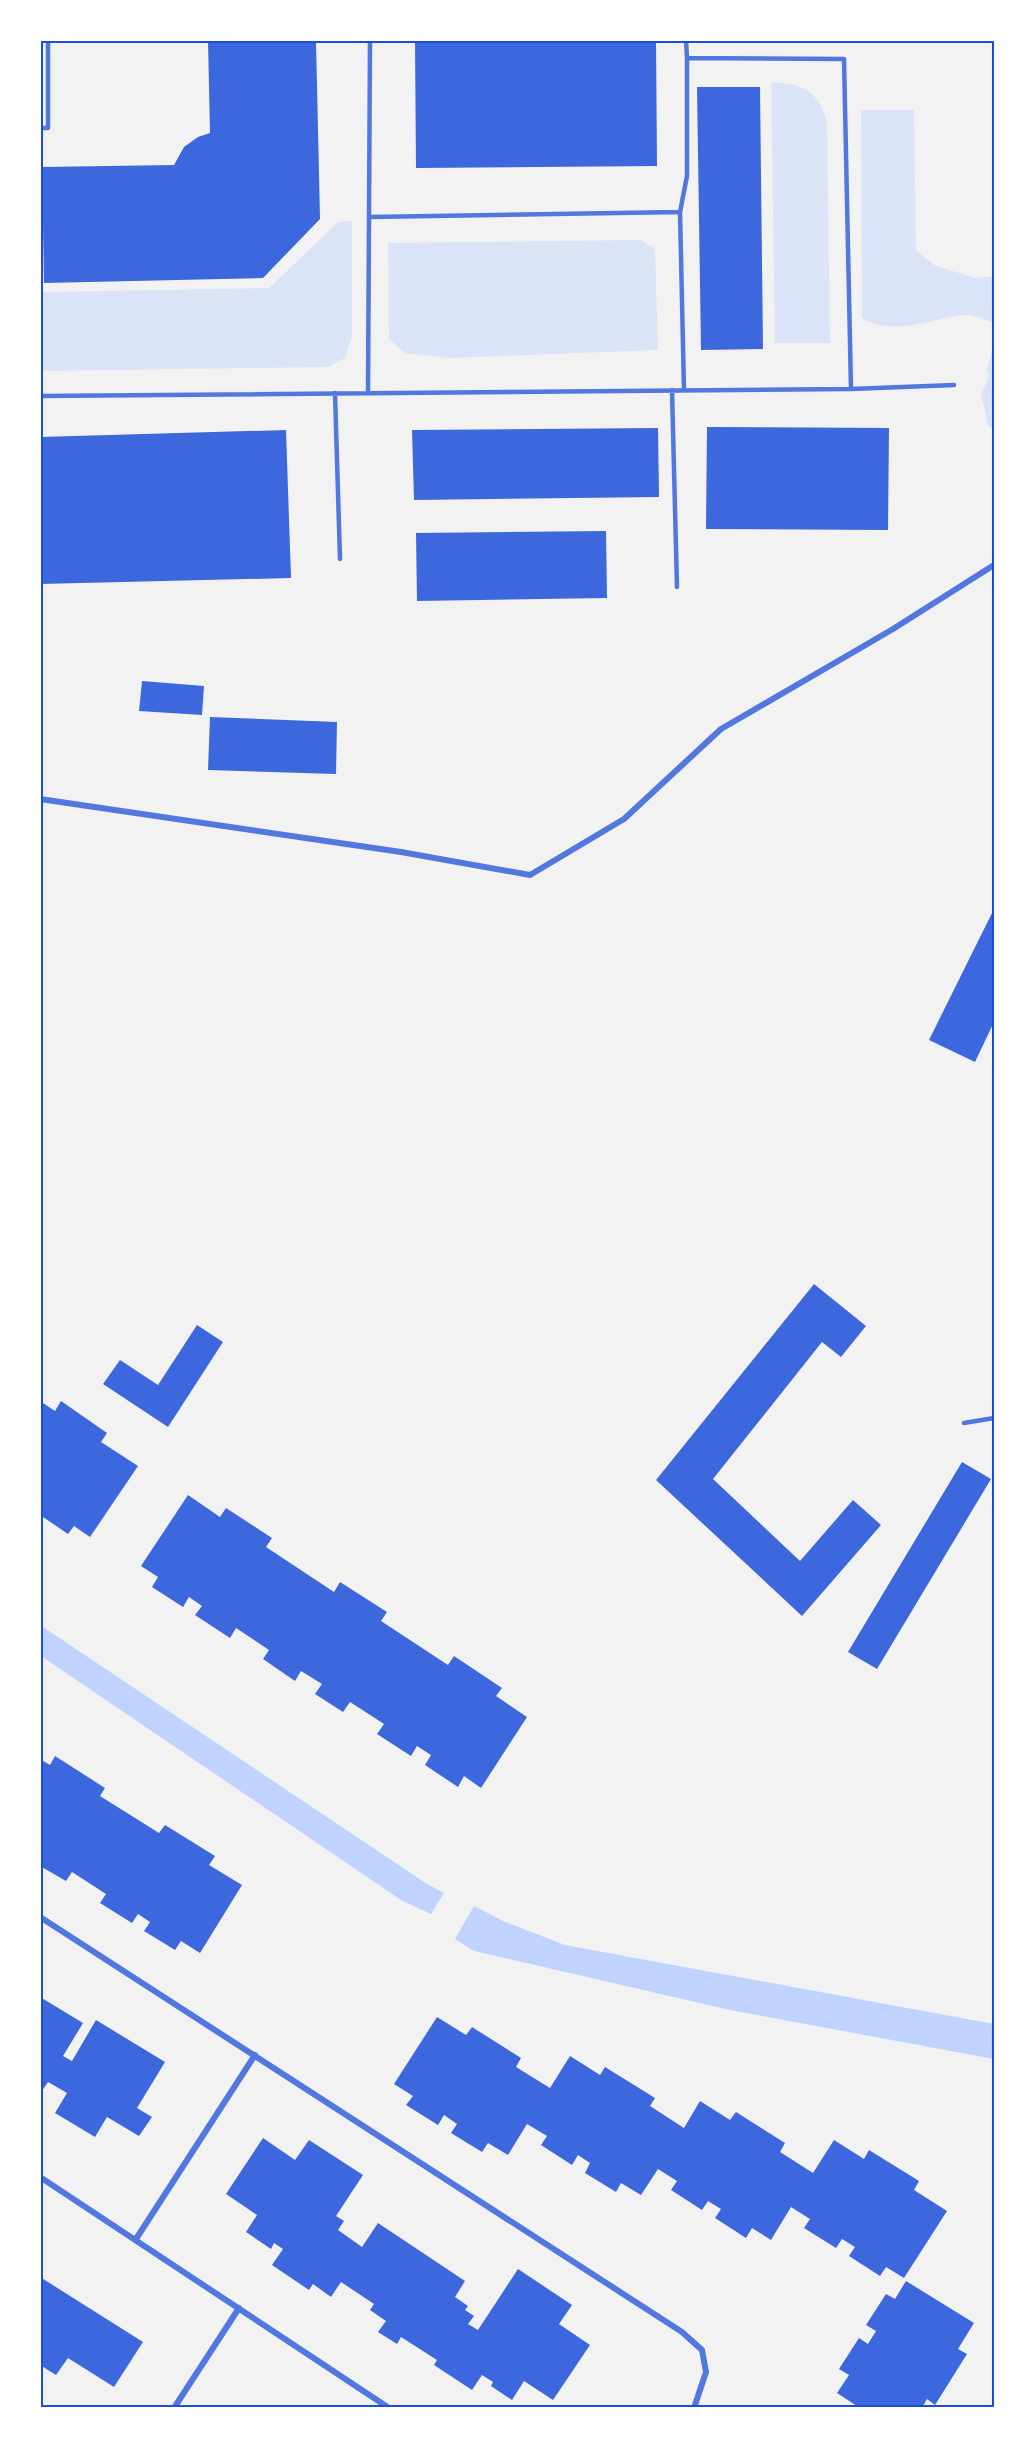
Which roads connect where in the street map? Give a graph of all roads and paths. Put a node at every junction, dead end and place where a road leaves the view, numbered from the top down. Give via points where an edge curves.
1 (48, 40) edge
2 (370, 40) edge
3 (686, 40) edge
4 (687, 58) junction
5 (40, 128) edge
6 (680, 212) junction
7 (370, 218) junction
8 (954, 385) dead end
9 (851, 389) junction
10 (672, 390) junction
11 (684, 390) junction
12 (335, 393) junction
13 (368, 393) junction
14 (40, 396) edge
15 (340, 559) dead end
16 (994, 565) edge
17 (676, 586) dead end
18 (40, 800) edge
19 (994, 1418) edge
20 (964, 1423) dead end
21 (40, 1917) edge
22 (255, 2055) junction
23 (40, 2177) edge
24 (136, 2239) junction
25 (239, 2308) junction
26 (174, 2408) edge
27 (389, 2408) edge
28 (694, 2408) edge

1 - 5 lane via 48,128
2 - 7 lane
3 - 4 lane
4 - 6 lane via 687,176
4 - 9 lane via 844,59
6 - 7 lane
6 - 11 lane
7 - 13 lane
8 - 9 lane
9 - 11 lane
10 - 11 lane
10 - 13 lane
10 - 17 lane
12 - 13 lane
12 - 14 lane
12 - 15 lane
16 - 18 street via 721,729 624,819 530,875 402,852
19 - 20 lane
21 - 22 street
22 - 24 street
22 - 28 street via 682,2332 702,2350 706,2372
23 - 24 street
24 - 25 street
25 - 26 street
25 - 27 street

